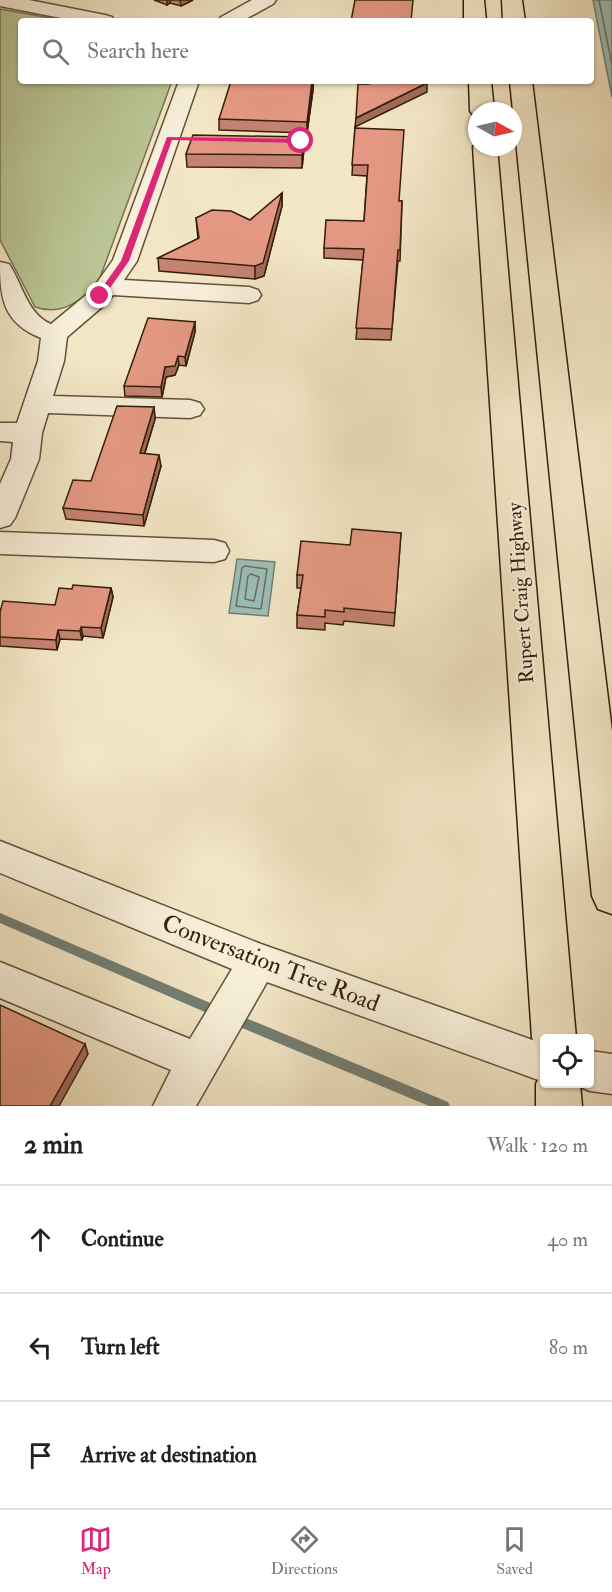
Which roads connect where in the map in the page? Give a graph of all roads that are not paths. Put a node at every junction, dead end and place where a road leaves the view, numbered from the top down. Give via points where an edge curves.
1 (0, 0) edge
2 (266, 0) edge
3 (474, 0) edge
4 (512, 0) edge
5 (32, 3) edge
6 (93, 18) edge
7 (233, 18) edge
8 (475, 18) edge
9 (514, 18) edge
10 (189, 84) edge
11 (480, 84) edge
12 (521, 84) edge
13 (481, 102) edge
14 (486, 156) edge
15 (0, 268) edge
16 (108, 286) junction
17 (249, 295) dead end
18 (54, 334) junction
19 (38, 404) junction
20 (190, 409) dead end
21 (0, 432) edge
22 (28, 433) junction
23 (0, 518) edge
24 (0, 543) edge
25 (214, 551) dead end
26 (0, 857) edge
27 (612, 896) edge
28 (251, 974) junction
29 (0, 981) edge
30 (554, 1034) edge
31 (206, 1051) junction
32 (540, 1062) edge
33 (594, 1072) edge
34 (612, 1074) edge
35 (558, 1088) edge
36 (173, 1106) edge
37 (559, 1106) edge

1 - 5 street
2 - 7 street
3 - 8 main road
4 - 9 main road
5 - 6 street
10 - 16 street via 181,138 125,261
11 - 13 main road
12 - 27 main road
14 - 30 main road, Rupert Craig Highway
15 - 18 street via 22,313 34,326
16 - 17 street
16 - 18 street
18 - 19 street via 51,362
19 - 20 street
19 - 22 street
21 - 22 street
22 - 23 street via 25,459
24 - 25 street
26 - 28 street, Conversation Tree Road
28 - 31 street
28 - 32 street, Conversation Tree Road
29 - 31 street
31 - 36 street
33 - 34 street
35 - 37 main road

